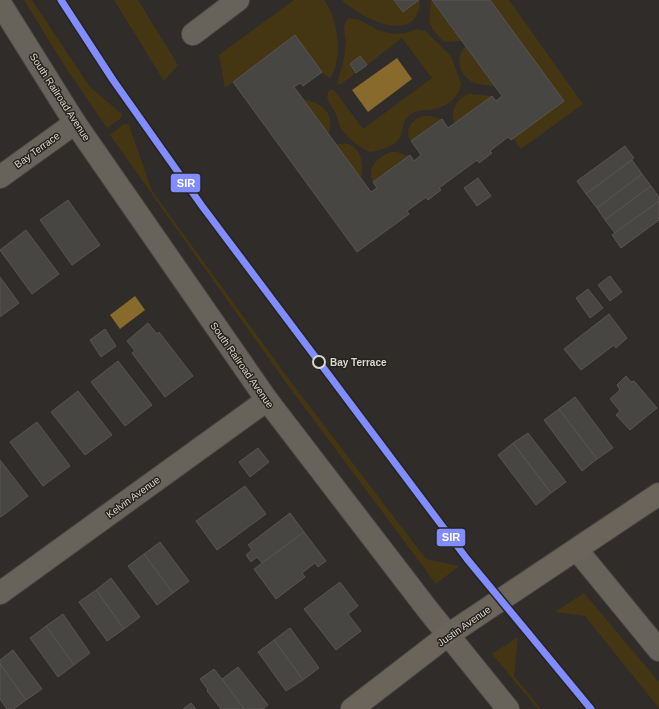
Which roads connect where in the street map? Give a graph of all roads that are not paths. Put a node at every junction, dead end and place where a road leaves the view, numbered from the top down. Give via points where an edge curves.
1 (238, 0) edge
2 (0, 3) edge
3 (193, 34) dead end
4 (75, 122) junction
5 (0, 177) edge
6 (267, 400) junction
7 (659, 494) edge
8 (577, 550) junction
9 (0, 593) edge
10 (448, 635) junction
11 (659, 650) edge
12 (352, 709) edge
13 (508, 709) edge

1 - 3 street
2 - 4 street, South Railroad Avenue
4 - 5 street, Bay Terrace
4 - 6 street, South Railroad Avenue
6 - 9 street, Kelvin Avenue
6 - 10 street, South Railroad Avenue
7 - 8 street, Justin Avenue
8 - 10 street, Justin Avenue
8 - 11 street
10 - 12 street, Justin Avenue
10 - 13 street, South Railroad Avenue

